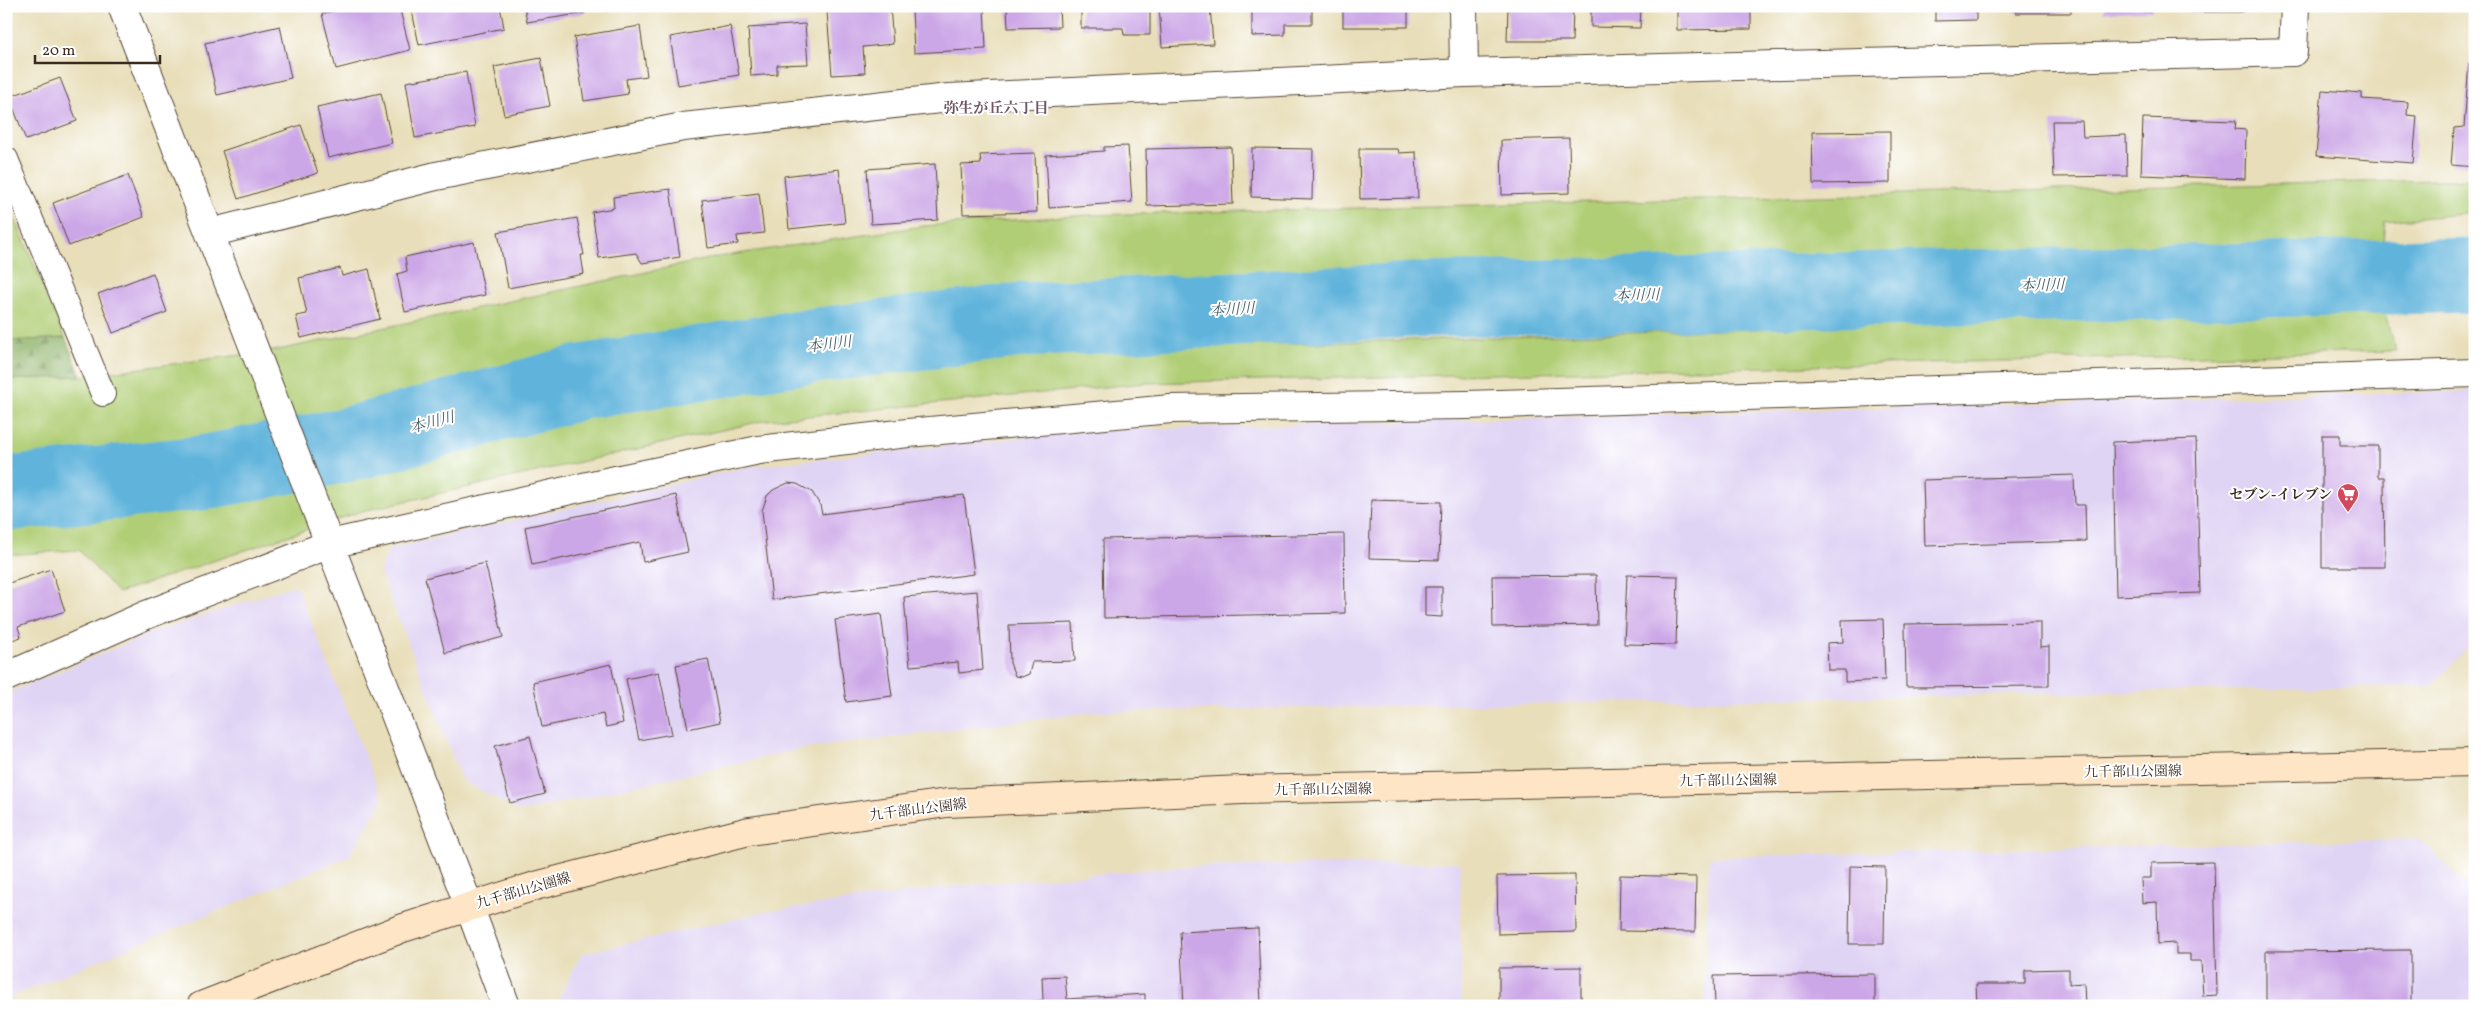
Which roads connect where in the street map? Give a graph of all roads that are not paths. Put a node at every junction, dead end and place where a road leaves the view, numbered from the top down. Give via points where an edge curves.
1 (1463, 6) edge
2 (2295, 6) edge
3 (128, 8) edge
4 (1464, 73) junction
5 (6, 158) edge
6 (210, 233) junction
7 (2475, 373) edge
8 (103, 394) dead end
9 (330, 544) junction
10 (6, 676) edge
11 (2475, 763) edge
12 (469, 906) junction
13 (201, 1006) edge
14 (506, 1006) edge

1 - 4 street
2 - 4 street via 2293,52
3 - 6 street
4 - 6 street via 949,98 682,127 436,176
5 - 8 lane
6 - 9 street
7 - 9 street via 1476,405 1171,409 760,450
9 - 10 street via 146,614
9 - 12 street
11 - 12 main road, 九千部山公園線 via 1242,790 946,804 749,831
12 - 13 main road, 九千部山公園線
12 - 14 street

